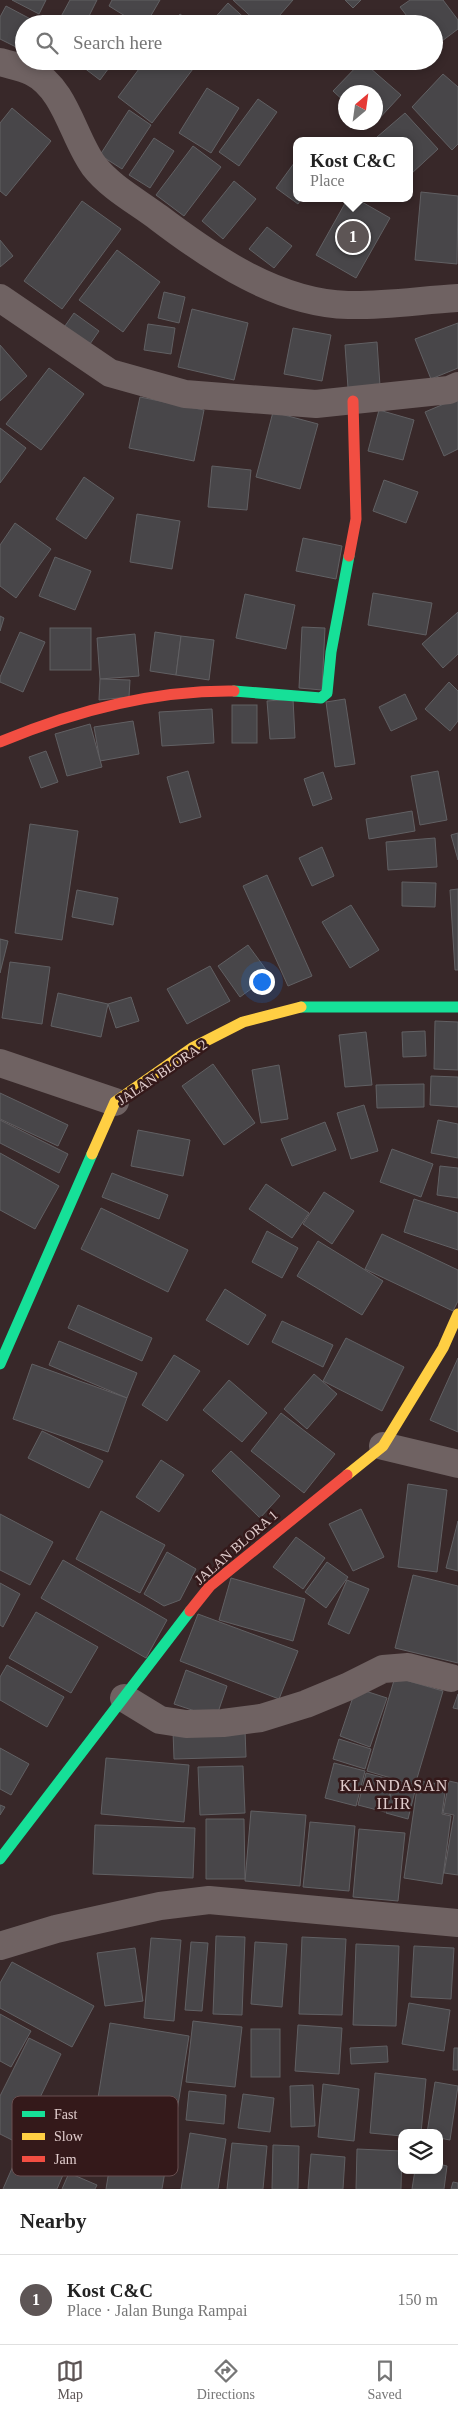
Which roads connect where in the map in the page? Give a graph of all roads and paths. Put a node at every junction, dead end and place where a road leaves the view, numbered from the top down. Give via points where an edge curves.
1 (0, 62) edge
2 (15, 67) edge
3 (26, 70) edge
4 (0, 298) edge
5 (458, 298) edge
6 (458, 386) edge
7 (354, 401) junction
8 (0, 742) edge
9 (458, 1007) edge
10 (0, 1063) edge
11 (115, 1102) junction
12 (458, 1314) edge
13 (0, 1364) edge
14 (383, 1446) junction
15 (458, 1464) edge
16 (451, 1678) dead end
17 (124, 1698) junction
18 (0, 1859) edge
19 (458, 1922) edge
20 (0, 1946) edge

1 - 2 street
3 - 5 street via 46,83 57,96 83,148 95,167 111,182 192,243 257,282 309,299 348,305
4 - 7 street via 110,373 185,394 316,404
6 - 7 street via 449,390
7 - 8 street via 356,519 331,652 327,693 320,698 257,691 162,695 64,718
9 - 11 street, JALAN BLORA 2 via 298,1007 243,1022 192,1048
10 - 11 street
11 - 13 street, JALAN BLORA 2
12 - 14 street, JALAN BLORA 1 via 444,1348
14 - 15 street
14 - 17 street, JALAN BLORA 1 via 210,1586
16 - 17 street via 408,1667 382,1669 306,1704 261,1718 223,1723 186,1724 160,1720
17 - 18 street, JALAN BLORA 1
19 - 20 street via 208,1900 150,1908 56,1929

